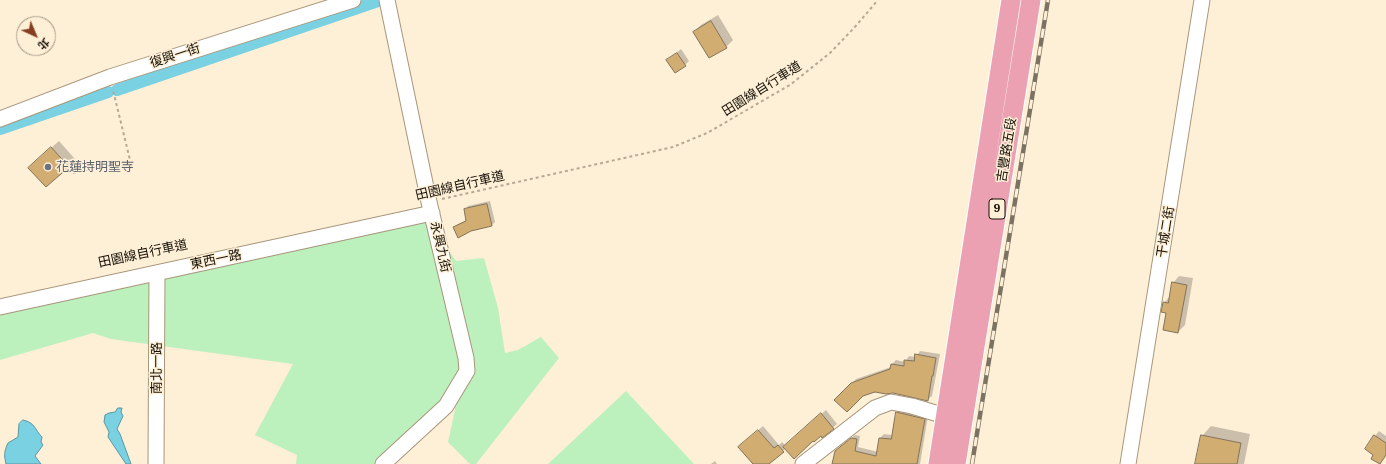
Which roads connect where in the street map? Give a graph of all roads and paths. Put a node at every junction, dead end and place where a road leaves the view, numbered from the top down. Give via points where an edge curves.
1 (353, 0) edge
2 (878, 0) edge
3 (1011, 0) edge
4 (1031, 0) edge
5 (1202, 0) edge
6 (392, 1) edge
7 (110, 77) junction
8 (0, 119) edge
9 (73, 173) dead end
10 (431, 208) junction
11 (158, 273) junction
12 (0, 307) edge
13 (954, 417) junction
14 (156, 464) edge
15 (383, 464) edge
16 (803, 464) edge
17 (938, 464) edge
18 (956, 464) edge
19 (1128, 464) edge

1 - 7 street, 復興一街
2 - 10 path, 田園線自行車道 via 830,53 790,85 707,133 673,148
3 - 13 main road, 吉豐路五段 / 9
4 - 13 main road, 吉豐路五段 / 9
5 - 19 street, 干城二街
6 - 10 street, 永興九街
7 - 8 street, 復興一街
7 - 9 path via 130,160
10 - 11 street, 東西一路
10 - 15 street, 永興九街 via 467,371 446,406
11 - 12 street, 東西一路
11 - 14 street, 南北一路
13 - 16 street via 891,402 875,408
13 - 17 main road, 9
13 - 18 main road, 9

